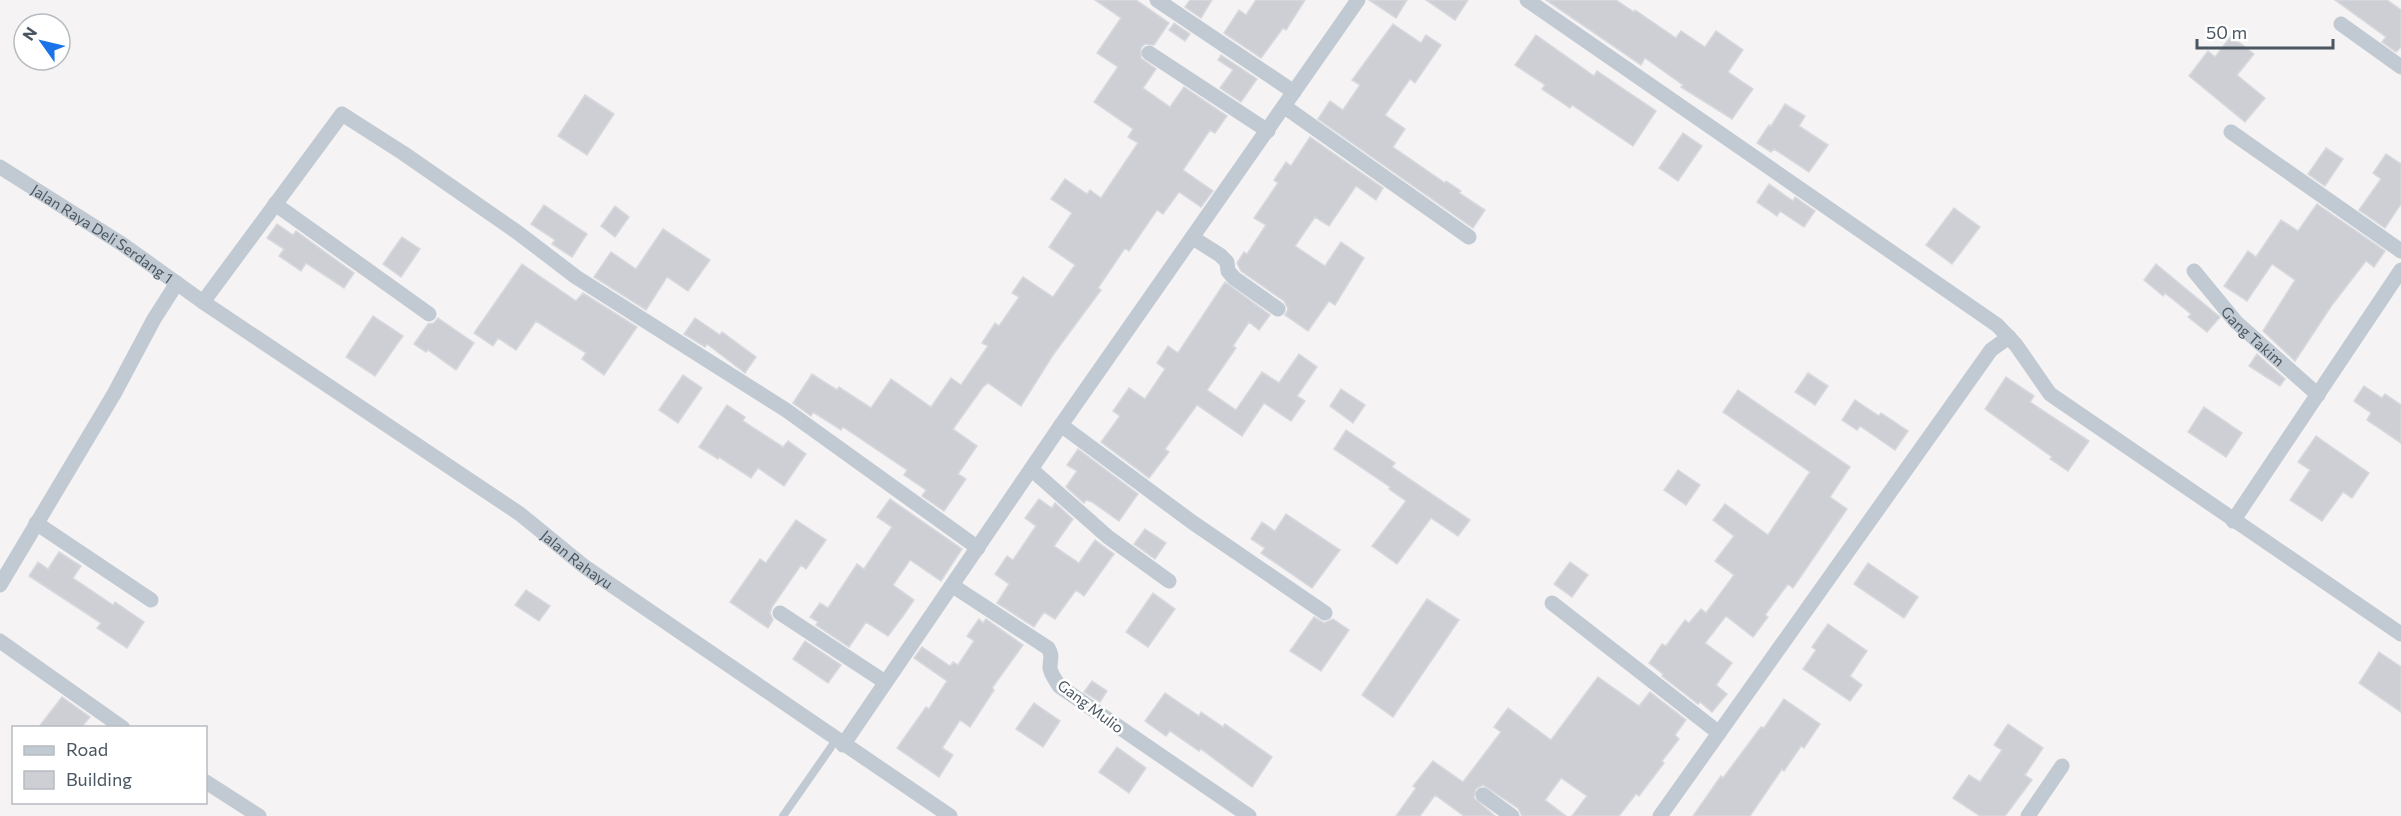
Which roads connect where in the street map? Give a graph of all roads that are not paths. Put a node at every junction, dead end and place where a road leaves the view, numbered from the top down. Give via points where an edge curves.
1 (1157, 0) edge
2 (1358, 0) edge
3 (1527, 0) edge
4 (2341, 24) dead end
5 (1149, 52) dead end
6 (2401, 67) edge
7 (1294, 92) junction
8 (1285, 107) junction
9 (1268, 131) junction
10 (2231, 132) dead end
11 (0, 167) edge
12 (275, 204) junction
13 (1469, 237) dead end
14 (1193, 238) junction
15 (2401, 251) edge
16 (2401, 270) edge
17 (2194, 271) dead end
18 (177, 283) junction
19 (203, 302) junction
20 (1278, 309) dead end
21 (429, 314) dead end
22 (2009, 337) junction
23 (2318, 395) junction
24 (1061, 425) junction
25 (1031, 470) junction
26 (2233, 521) junction
27 (36, 524) junction
28 (978, 548) junction
29 (1169, 581) dead end
30 (0, 585) edge
31 (953, 586) junction
32 (151, 600) dead end
33 (1552, 603) dead end
34 (780, 613) dead end
35 (1325, 613) dead end
36 (2401, 634) edge
37 (0, 642) edge
38 (885, 682) junction
39 (120, 726) edge
40 (1719, 734) junction
41 (840, 742) junction
42 (2062, 765) dead end
43 (207, 783) edge
44 (1483, 795) dead end
45 (259, 816) edge
46 (783, 816) edge
47 (950, 816) edge
48 (1249, 816) edge
49 (1512, 816) edge
50 (1660, 816) edge
51 (2028, 816) edge

1 - 7 street
2 - 7 street
3 - 22 street
4 - 6 street
5 - 9 street
7 - 8 street
8 - 9 street
8 - 13 street
9 - 14 street
10 - 15 street
11 - 18 street, Jalan Raya Deli Serdang 1
12 - 19 street
12 - 21 street
12 - 28 street via 342,114 517,232 576,277 786,410
14 - 20 street via 1220,255 1234,278
14 - 24 street
16 - 23 street
17 - 23 street, Gang Takim via 2236,322
18 - 19 street, Jalan Raya Deli Serdang 1
18 - 27 street
19 - 41 street, Jalan Rahayu via 520,514 585,567
22 - 26 street via 2050,394
22 - 40 street via 1991,350
23 - 26 street
24 - 25 street
24 - 35 street via 1192,522
25 - 28 street
25 - 29 street via 1108,537
26 - 36 street
27 - 30 street
27 - 32 street
28 - 31 street
31 - 38 street
31 - 48 street, Gang Mulio via 1048,648 1052,675 1059,686
33 - 40 street
34 - 38 street
37 - 39 street
38 - 41 street
40 - 50 street
41 - 46 lane
41 - 47 street, Jalan Rahayu
42 - 51 street
43 - 45 street
44 - 49 street

